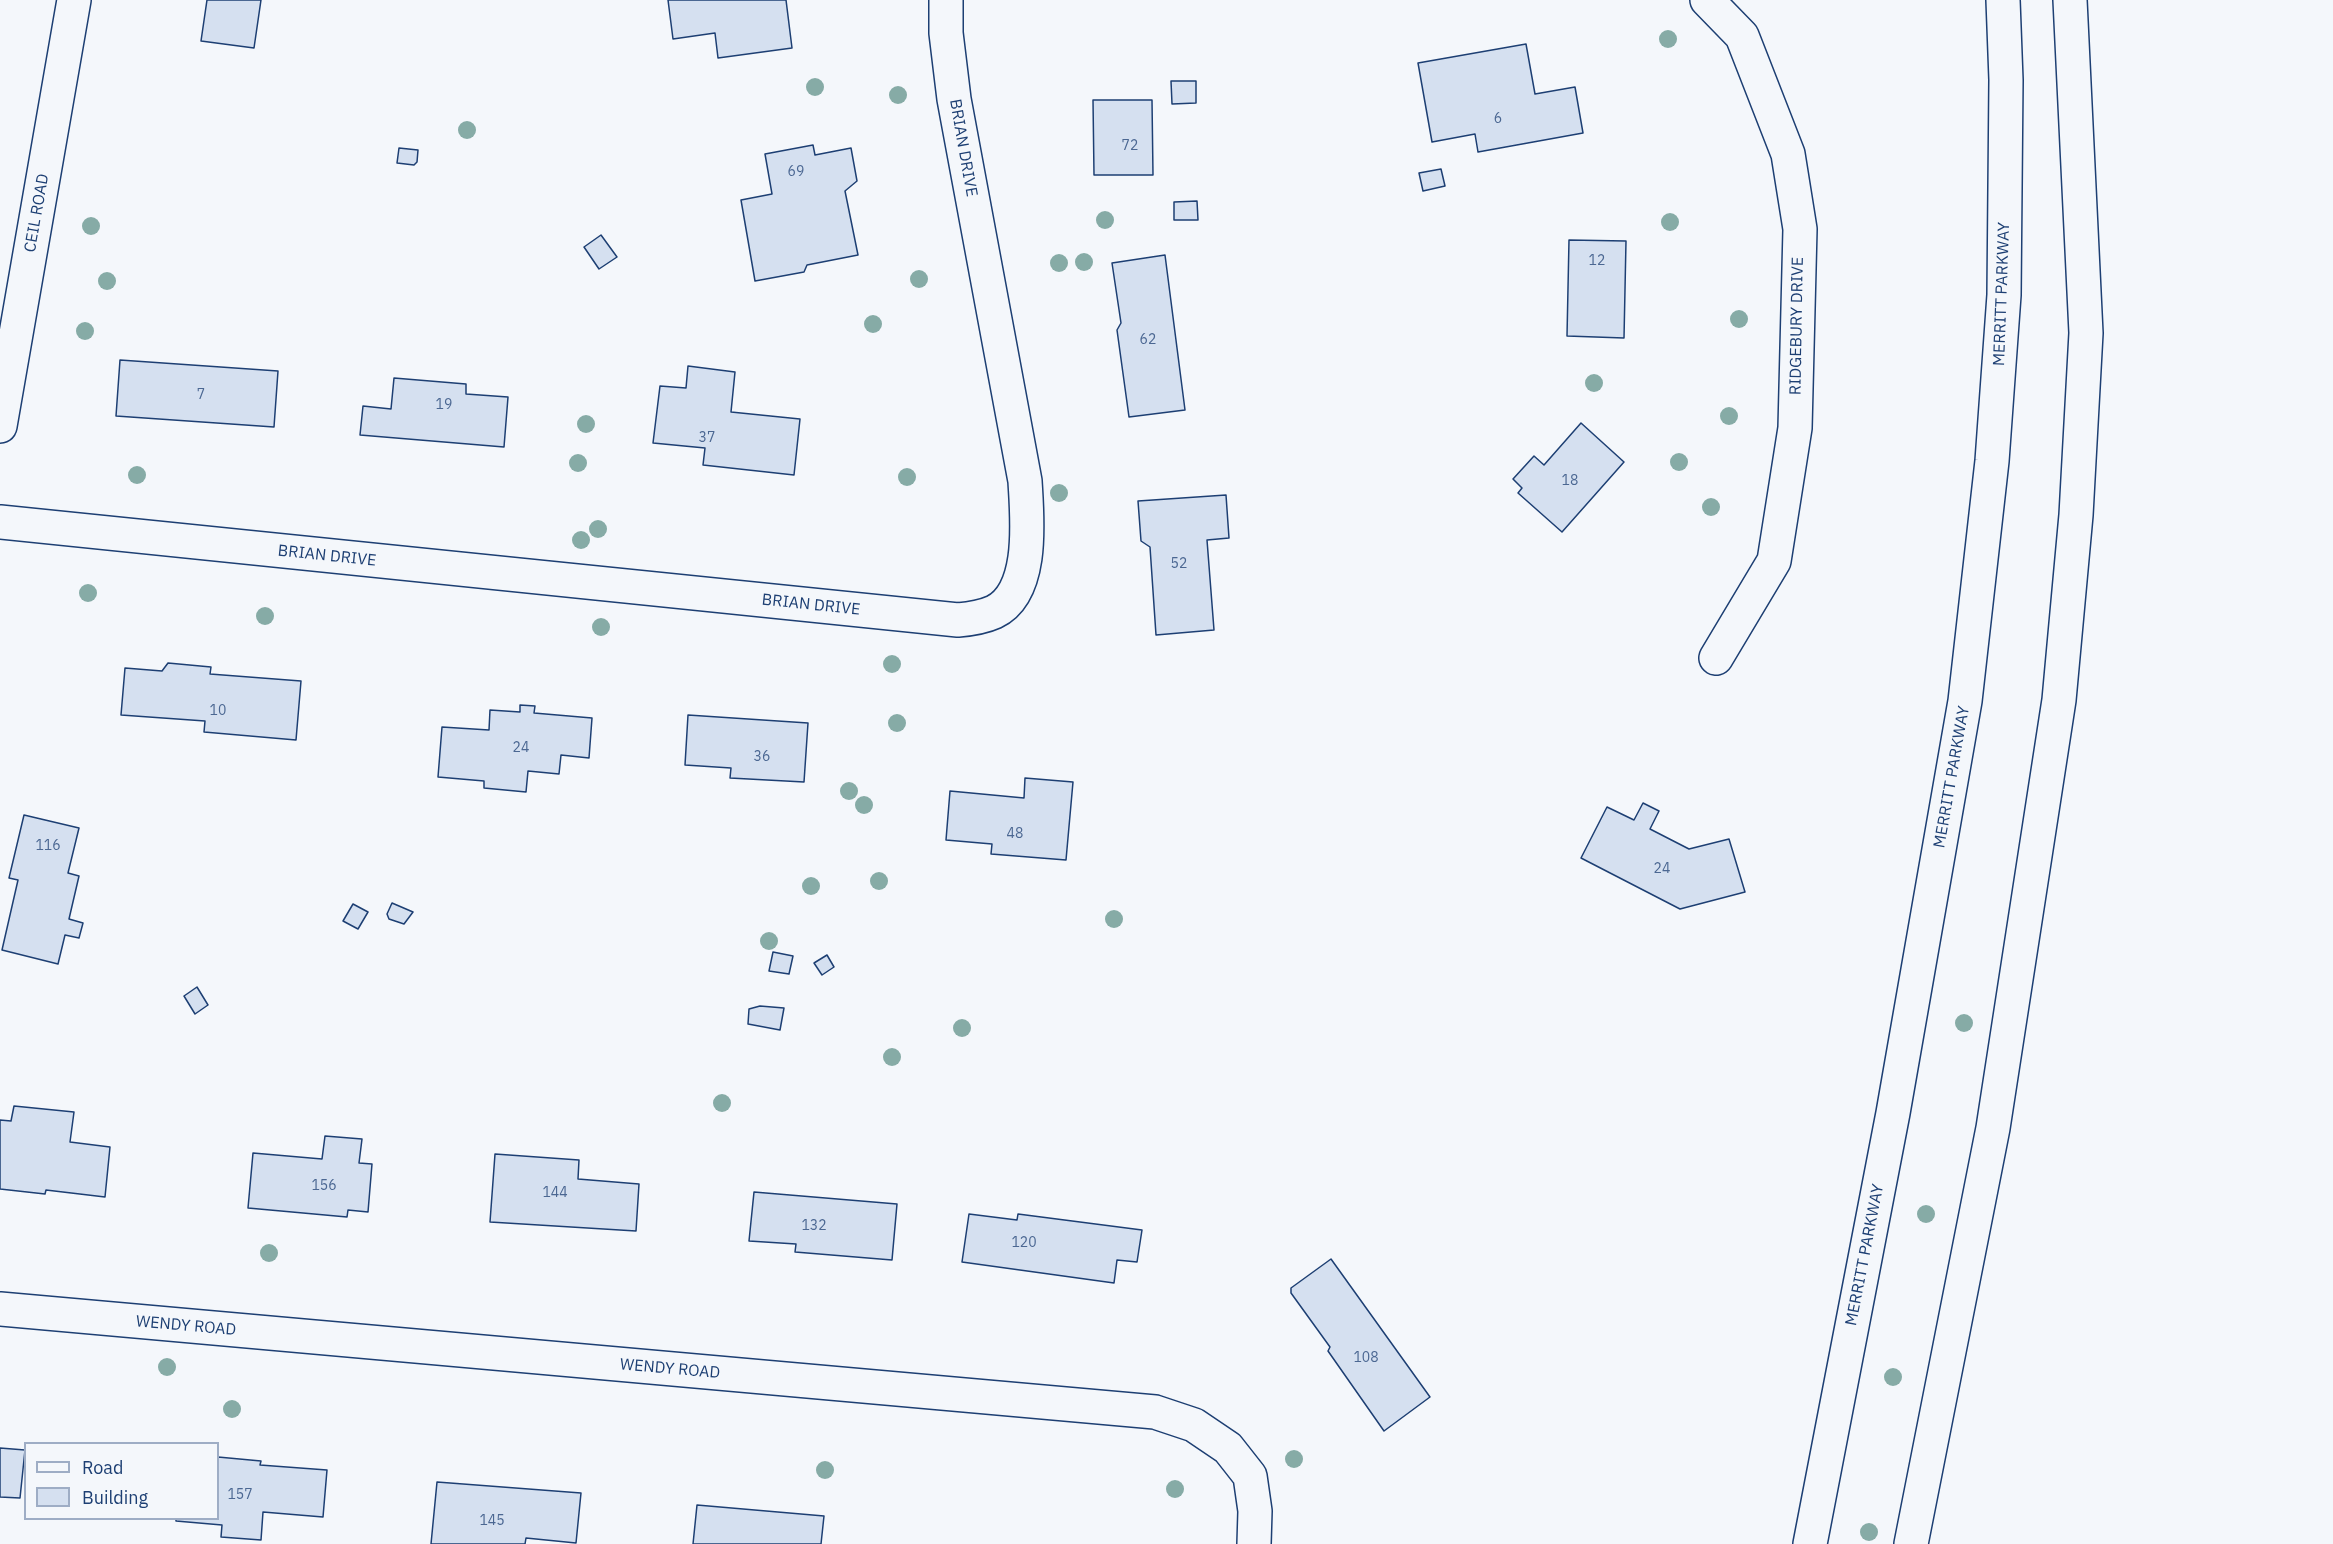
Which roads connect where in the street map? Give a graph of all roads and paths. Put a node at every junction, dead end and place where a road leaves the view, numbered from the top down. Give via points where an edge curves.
1 (74, 0) edge
2 (946, 0) edge
3 (1707, 0) edge
4 (2003, 0) edge
5 (2070, 0) edge
6 (0, 426) edge
7 (0, 522) edge
8 (1716, 658) dead end
9 (0, 1309) edge
10 (1912, 1542) edge
11 (1254, 1544) edge
12 (1810, 1544) edge

1 - 6 main road, CEIL ROAD
2 - 7 main road, BRIAN DRIVE via 954,99 1024,481 1026,559 1014,594 997,611 958,620
3 - 8 main road, RIDGEBURY DRIVE via 1742,36 1788,154 1800,229 1795,428 1774,561
4 - 12 main road, MERRITT PARKWAY via 2004,295 1992,461 1965,701 1893,1113
5 - 10 main road via 2086,333 2076,515 2059,700 1993,1128
9 - 11 main road, WENDY ROAD via 1155,1412 1194,1425 1228,1448 1250,1476

